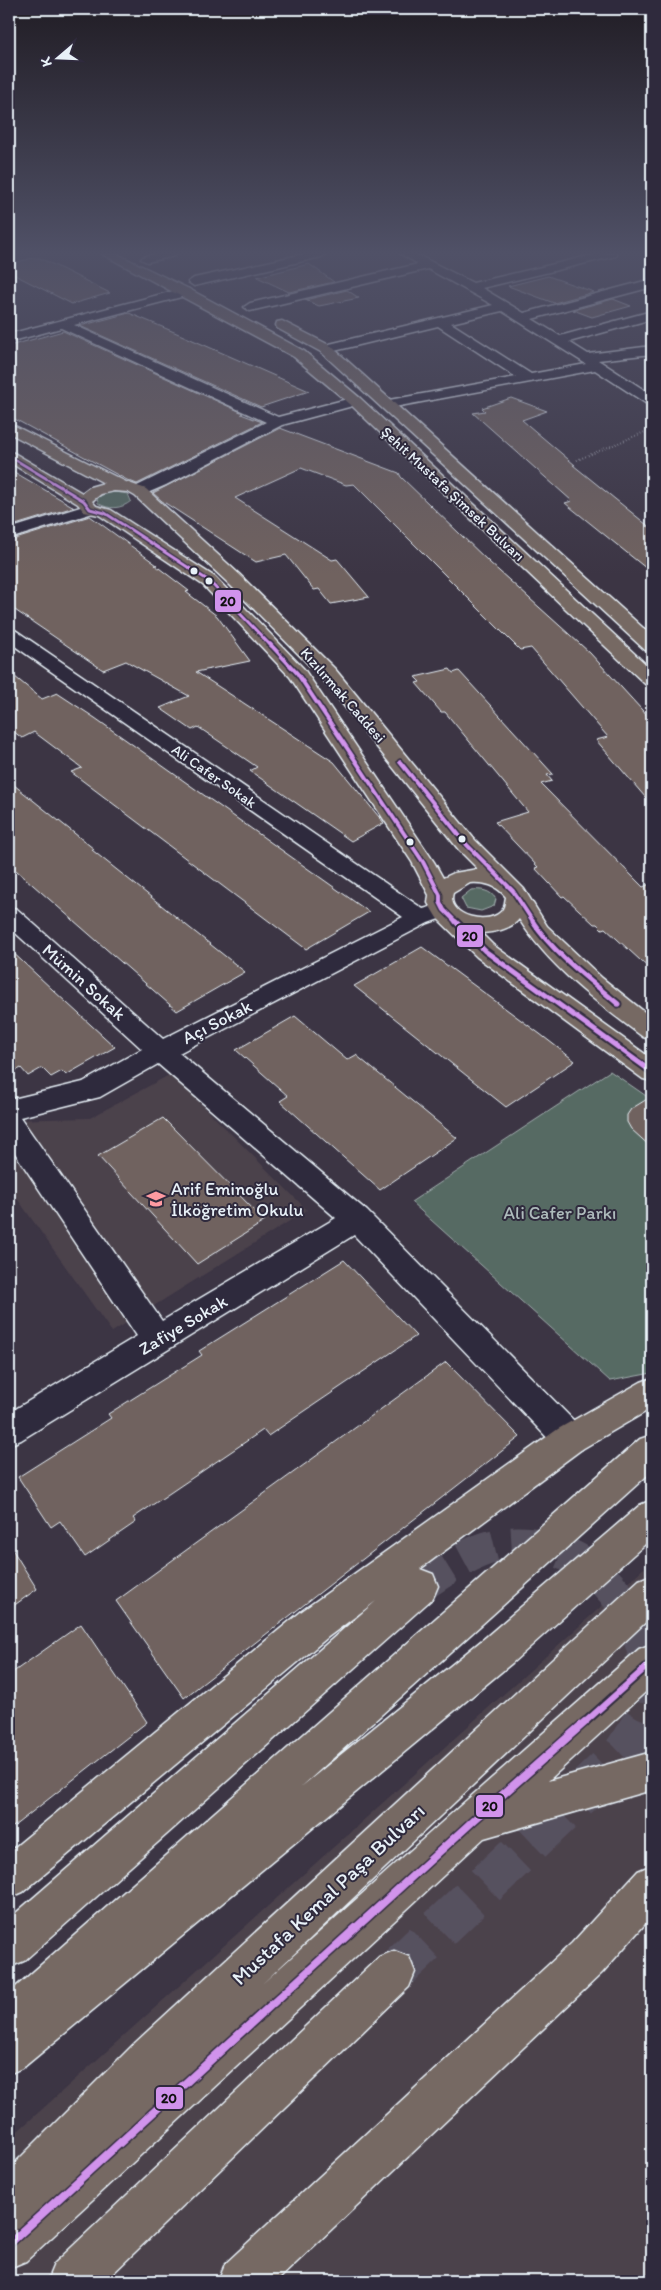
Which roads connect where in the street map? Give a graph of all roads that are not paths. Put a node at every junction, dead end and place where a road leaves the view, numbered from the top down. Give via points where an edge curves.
1 (143, 361) edge
2 (307, 361) edge
3 (340, 361) edge
4 (501, 361) edge
5 (589, 361) edge
6 (597, 366) junction
7 (529, 379) junction
8 (355, 401) junction
9 (652, 401) edge
10 (389, 404) junction
11 (277, 422) junction
12 (9, 427) edge
13 (9, 456) edge
14 (136, 492) junction
15 (93, 508) junction
16 (9, 534) edge
17 (9, 634) edge
18 (652, 646) edge
19 (652, 680) edge
20 (512, 891) junction
21 (445, 907) junction
22 (9, 914) edge
23 (420, 918) junction
24 (652, 1031) edge
25 (160, 1051) junction
26 (652, 1072) edge
27 (9, 1110) edge
28 (9, 1123) edge
29 (357, 1219) junction
30 (158, 1341) junction
31 (652, 1392) edge
32 (9, 1430) edge
33 (570, 1439) junction
34 (652, 1450) edge
35 (652, 1516) edge
36 (420, 1586) tunnel mouth
37 (652, 1592) edge
38 (652, 1662) edge
39 (652, 1771) edge
40 (474, 1820) junction
41 (9, 1878) edge
42 (652, 1885) edge
43 (9, 1946) edge
44 (394, 1972) tunnel mouth
45 (9, 2021) edge
46 (9, 2052) edge
47 (9, 2201) edge
48 (9, 2244) edge
49 (71, 2281) edge
50 (242, 2281) edge

1 - 11 street
2 - 8 main road, Şehit Mustafa Şimsek Bulvarı
3 - 10 main road, Şehit Mustafa Şimsek Bulvarı
4 - 7 street
5 - 6 street
6 - 7 street
6 - 9 street
7 - 10 street
8 - 11 street
8 - 19 main road, Şehit Mustafa Şimsek Bulvarı
10 - 18 main road, Şehit Mustafa Şimsek Bulvarı
11 - 14 street
12 - 14 main road, Kızılırmak Caddesi
13 - 15 main road, Kızılırmak Caddesi
14 - 15 main road via 96,490 90,493
14 - 15 main road via 140,506 133,510
14 - 20 main road, Kızılırmak Caddesi via 233,578 328,673 467,845
15 - 16 street
15 - 21 main road, Kızılırmak Caddesi via 209,581 297,673 423,862
17 - 23 street, Ali Cafer Sokak
20 - 21 main road via 484,876 461,878 451,882
20 - 21 main road via 518,906 514,913 497,924 472,925
20 - 24 main road, Kızılırmak Caddesi via 538,930 569,961
21 - 23 street, Açı Sokak
21 - 26 main road, Kızılırmak Caddesi via 485,951
22 - 25 street, Mümin Sokak
23 - 25 street, Açı Sokak
25 - 27 street, Açı Sokak via 91,1090
25 - 29 street, Mümin Sokak
28 - 30 street
29 - 30 street, Zafiye Sokak
29 - 33 street, Mümin Sokak
30 - 32 street, Zafiye Sokak
31 - 33 main road
33 - 41 main road via 315,1624
34 - 45 main road
35 - 46 main road via 499,1650
36 - 43 main road
37 - 47 main road, Mustafa Kemal Paşa Bulvarı via 152,2058
38 - 40 main road
39 - 40 main road
40 - 48 main road
42 - 50 main road via 587,1958
44 - 49 main road

